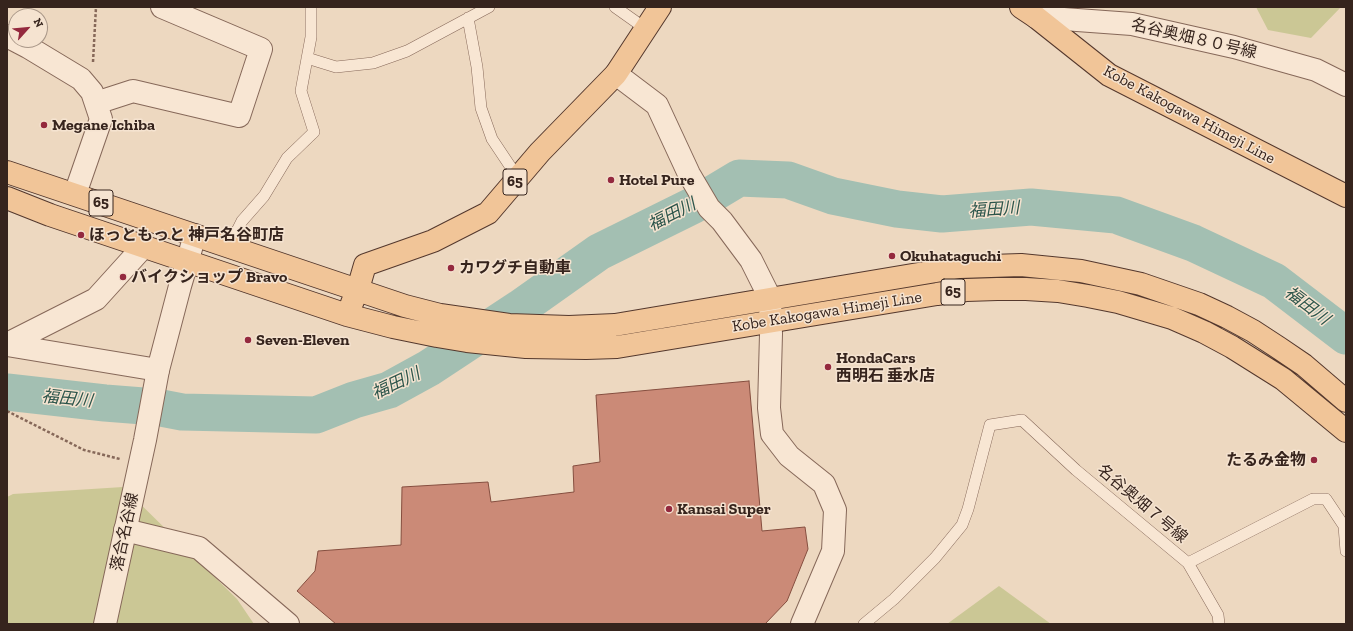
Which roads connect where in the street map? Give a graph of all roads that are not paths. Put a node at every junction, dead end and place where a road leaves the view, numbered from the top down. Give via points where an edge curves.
1 (162, 7) edge
2 (311, 7) edge
3 (489, 7) edge
4 (615, 7) edge
5 (660, 7) edge
6 (1029, 12) edge
7 (468, 18) junction
8 (646, 29) junction
9 (7, 36) edge
10 (307, 58) junction
11 (616, 74) junction
12 (1346, 85) edge
13 (94, 98) junction
14 (7, 172) edge
15 (518, 178) junction
16 (75, 194) junction
17 (1346, 196) edge
18 (7, 198) edge
19 (195, 235) junction
20 (225, 244) junction
21 (144, 246) junction
22 (188, 261) junction
23 (358, 289) junction
24 (770, 298) junction
25 (347, 315) junction
26 (770, 321) junction
27 (7, 344) edge
28 (158, 370) junction
29 (1346, 401) edge
30 (1346, 431) edge
31 (125, 530) junction
32 (1346, 551) edge
33 (1188, 563) junction
34 (105, 624) edge
35 (288, 624) edge
36 (802, 624) edge
37 (864, 624) edge
38 (1219, 624) edge

1 - 13 street via 261,49 239,116 133,91
2 - 10 lane
3 - 7 lane
4 - 8 lane
5 - 8 main road, 65
6 - 12 street, 名谷奥畑８０号線 via 1139,26 1234,47 1316,70
6 - 17 main road, Kobe Kakogawa Himeji Line via 1108,75
7 - 10 lane via 407,51 373,63 336,67
7 - 15 lane via 481,108 492,139
8 - 11 main road, 65
9 - 13 street via 81,79
10 - 20 lane via 301,91 314,132 287,158 264,196
11 - 15 main road, 65
11 - 24 street via 657,105 689,174 709,208 752,260
13 - 16 street via 101,119
14 - 16 main road, Kobe Kakogawa Himeji Line / 65
15 - 23 main road, 65 via 488,213 433,241 366,265
16 - 19 main road, Kobe Kakogawa Himeji Line / 65
18 - 21 main road, Kobe Kakogawa Himeji Line / 65
19 - 20 main road, Kobe Kakogawa Himeji Line / 65
19 - 22 street, 落合名谷線
20 - 23 main road, Kobe Kakogawa Himeji Line / 65
21 - 22 main road, Kobe Kakogawa Himeji Line / 65
21 - 27 street via 96,300
22 - 25 main road, Kobe Kakogawa Himeji Line / 65
22 - 28 street, 落合名谷線
23 - 24 main road, Kobe Kakogawa Himeji Line / 65 via 440,315 509,325 544,327 615,325
23 - 25 main road, 65
24 - 26 street
24 - 29 main road, Kobe Kakogawa Himeji Line / 65 via 960,267 1021,266 1082,271 1148,286 1227,317 1304,365
25 - 26 main road, Kobe Kakogawa Himeji Line / 65 via 467,341 526,348 617,347
26 - 30 main road, Kobe Kakogawa Himeji Line / 65 via 966,290 1026,289 1088,296 1172,318 1204,332 1283,379
26 - 36 street via 769,408 772,434 789,456 824,484 835,510 833,550
27 - 28 street
28 - 31 street, 落合名谷線
31 - 34 street, 落合名谷線
31 - 35 street via 199,548
32 - 33 lane via 1344,526 1326,499 1313,499
33 - 37 lane, 名谷奥畑７号線 via 1076,470 1022,420 990,425 962,525 930,564
33 - 38 lane via 1218,615

